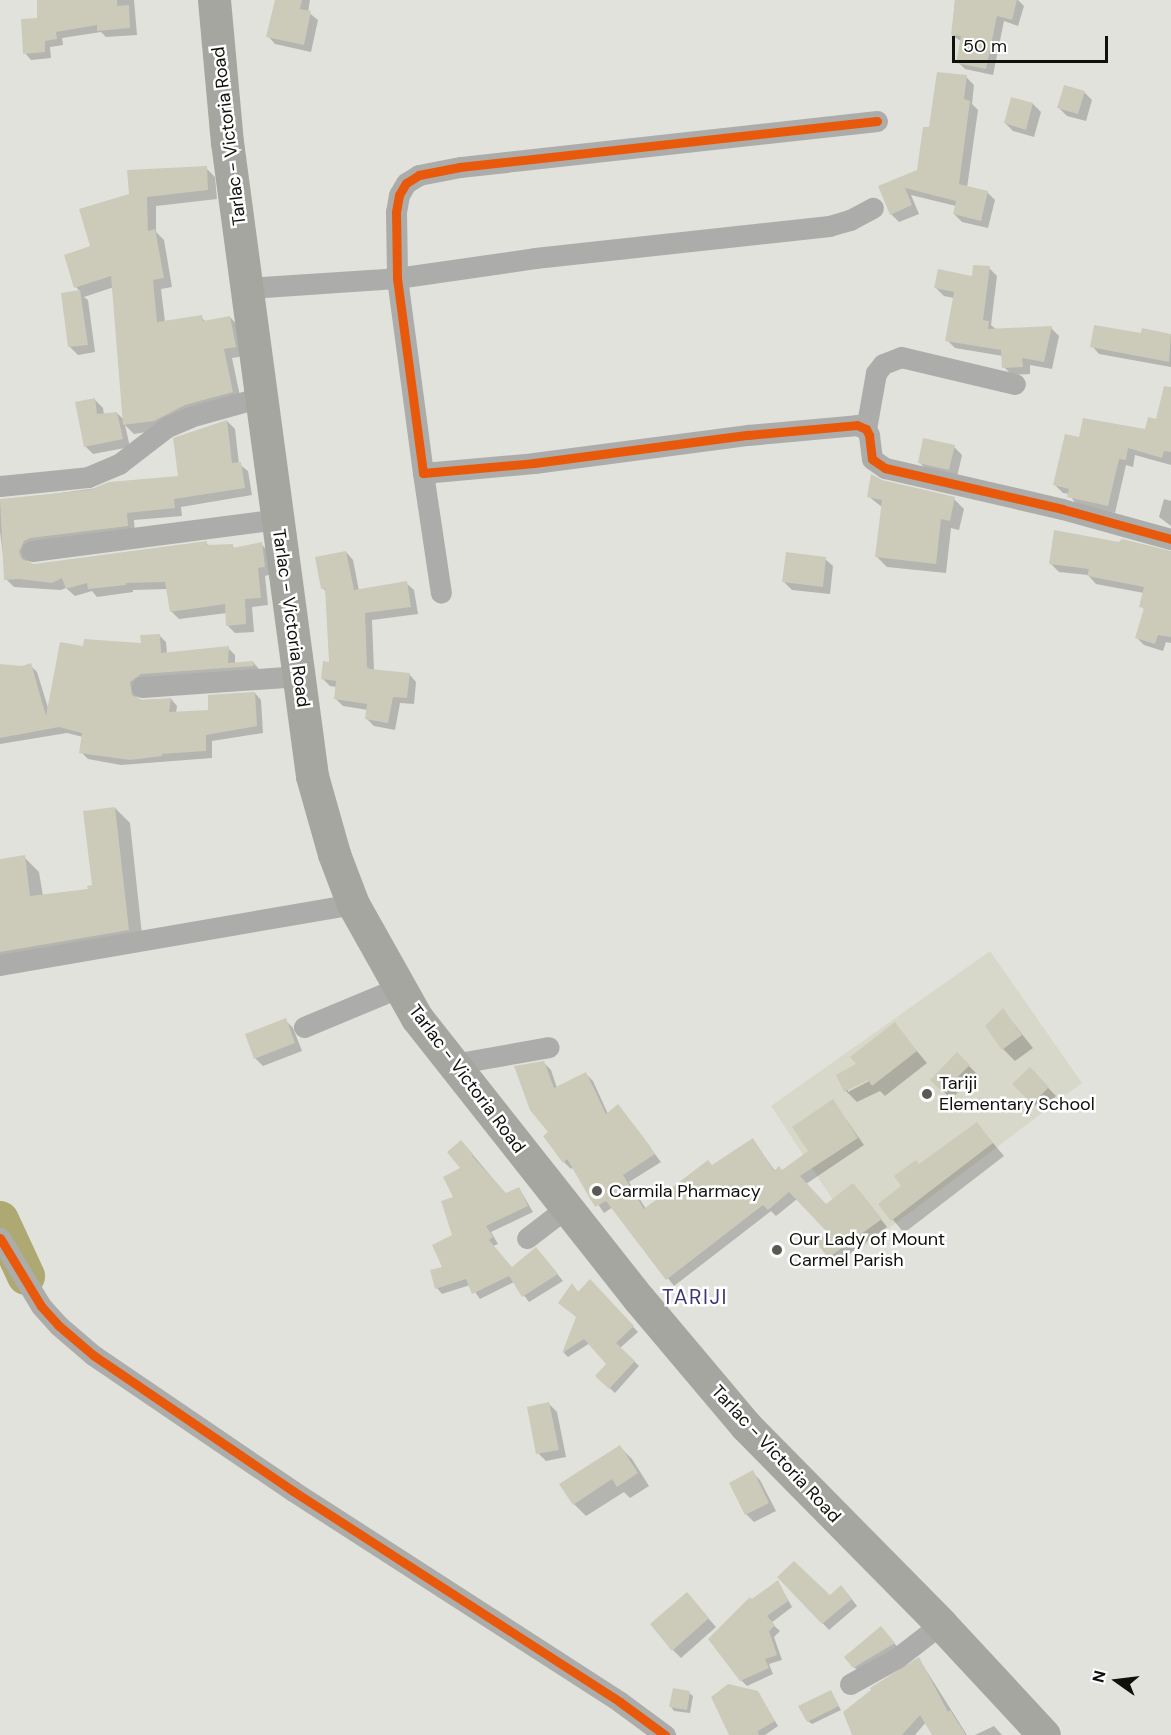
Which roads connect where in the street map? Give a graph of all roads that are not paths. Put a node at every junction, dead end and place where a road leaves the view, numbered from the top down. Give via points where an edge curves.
1 (214, 0) edge
2 (877, 121) dead end
3 (873, 208) dead end
4 (397, 278) junction
5 (248, 288) junction
6 (1015, 384) dead end
7 (261, 397) junction
8 (866, 429) junction
9 (423, 473) junction
10 (0, 486) edge
11 (278, 519) junction
12 (1171, 539) edge
13 (32, 551) dead end
14 (441, 593) dead end
15 (300, 676) junction
16 (142, 687) dead end
17 (353, 904) junction
18 (0, 965) edge
19 (400, 987) junction
20 (304, 1027) dead end
21 (549, 1047) dead end
22 (453, 1064) junction
23 (566, 1208) junction
24 (0, 1238) edge
25 (527, 1238) dead end
26 (941, 1624) junction
27 (850, 1684) dead end
28 (665, 1735) edge
29 (1044, 1735) edge

1 - 5 main road, Tarlac - Victoria Road via 227,142
2 - 4 street via 460,167 419,175 406,183 399,195
3 - 4 street via 829,226 536,258
4 - 5 street
4 - 9 street
5 - 7 main road, Tarlac - Victoria Road
6 - 8 street via 900,357 884,364 876,373
7 - 10 street via 167,427 119,464 88,477
7 - 11 main road, Tarlac - Victoria Road
8 - 9 street via 846,425 824,427
8 - 12 street via 872,459 885,468
9 - 14 street
11 - 13 street
11 - 15 main road, Tarlac - Victoria Road
15 - 16 street
15 - 17 main road, Tarlac - Victoria Road via 312,776
17 - 18 street
17 - 19 main road, Tarlac - Victoria Road
19 - 20 street
19 - 22 main road, Tarlac - Victoria Road via 417,1018
21 - 22 street
22 - 23 main road, Tarlac - Victoria Road
23 - 25 street
23 - 26 main road, Tarlac - Victoria Road via 746,1426
24 - 28 street via 41,1306 93,1355
26 - 27 street via 897,1658
26 - 29 main road, Tarlac - Victoria Road

